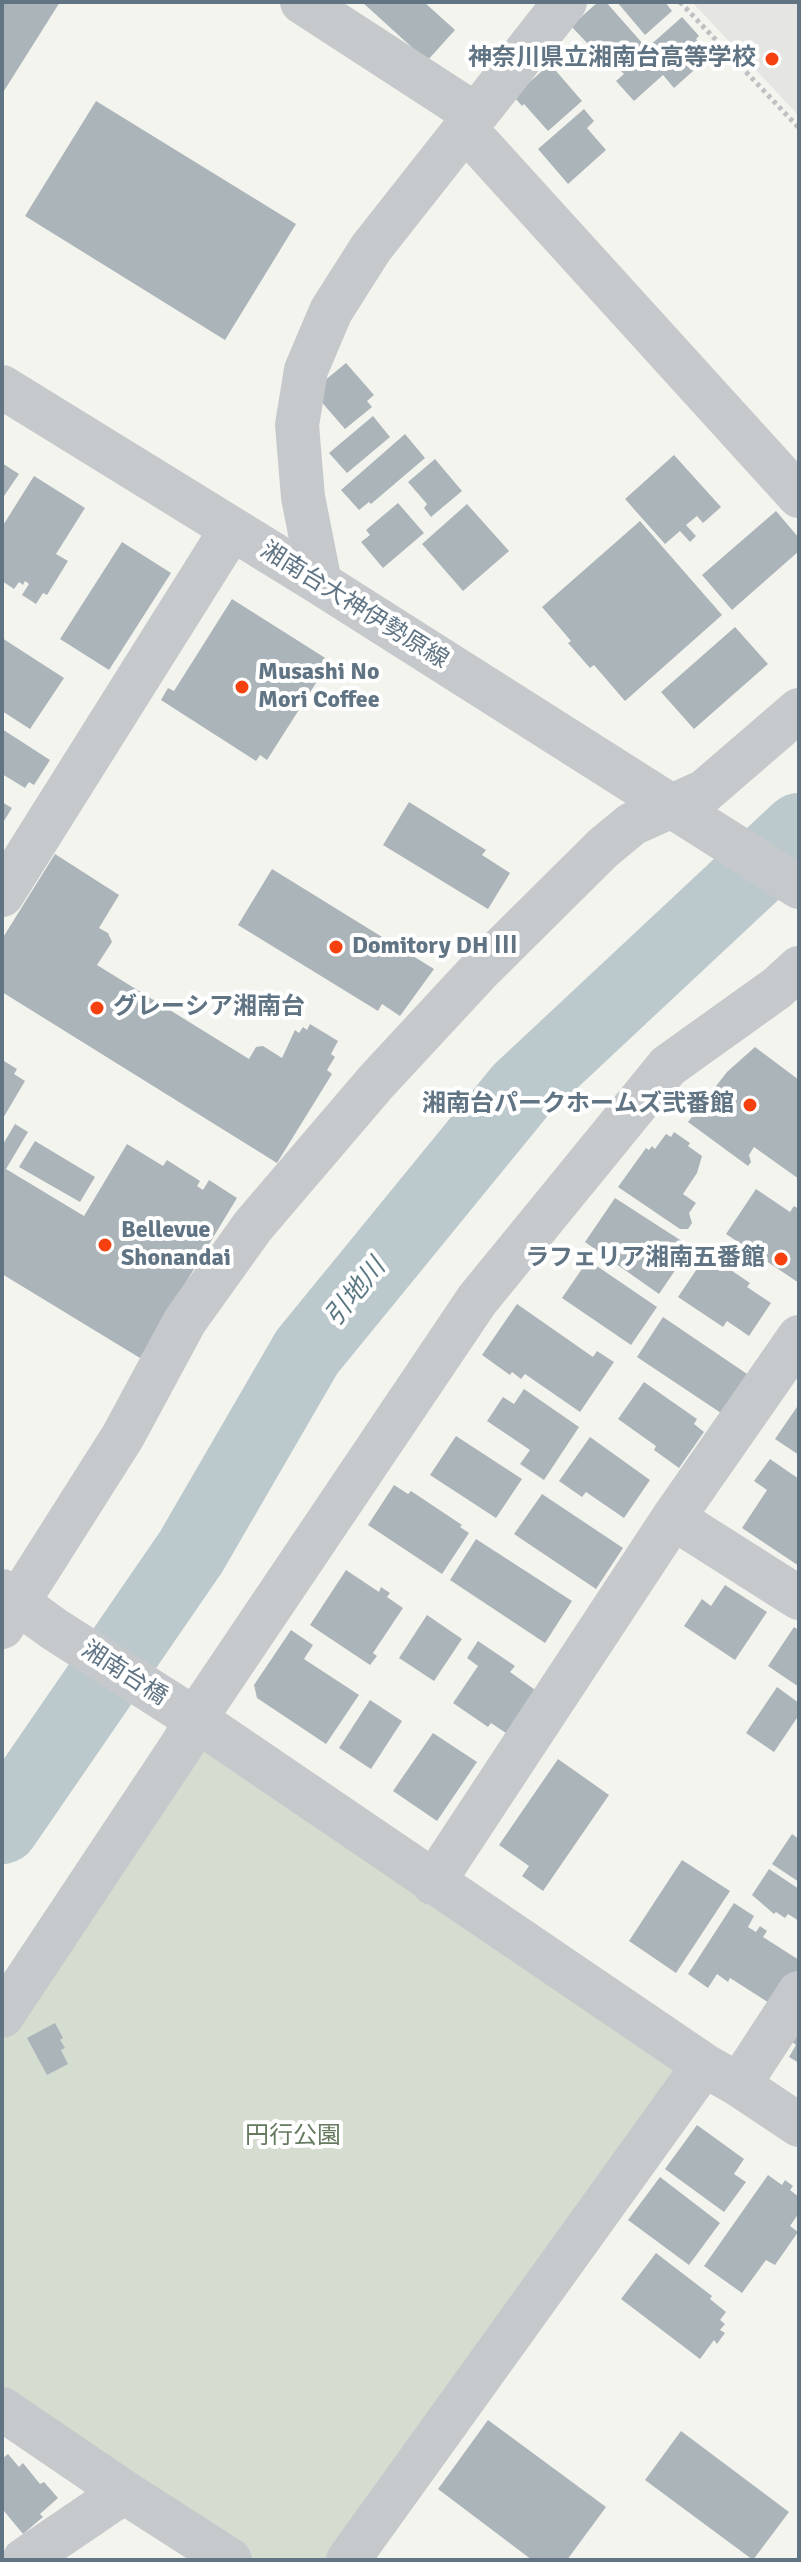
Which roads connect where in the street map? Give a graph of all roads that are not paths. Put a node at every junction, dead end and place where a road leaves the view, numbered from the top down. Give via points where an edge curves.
1 (302, 2) edge
2 (565, 2) edge
3 (469, 124) junction
4 (2, 387) edge
5 (799, 496) edge
6 (231, 530) junction
7 (320, 583) junction
8 (799, 710) edge
9 (688, 816) junction
10 (6, 880) edge
11 (799, 887) edge
12 (799, 968) edge
13 (799, 1337) edge
14 (673, 1518) junction
15 (799, 1598) edge
16 (7, 1607) edge
17 (195, 1719) junction
18 (433, 1883) junction
19 (799, 1993) edge
20 (2, 2016) edge
21 (722, 2075) junction
22 (799, 2125) edge
23 (2, 2409) edge
24 (124, 2492) junction
25 (24, 2560) edge
26 (230, 2560) edge
27 (348, 2560) edge

1 - 3 street
2 - 3 street
3 - 5 street via 480,145
3 - 7 street via 371,248 331,311 306,370 297,425 303,497
4 - 6 street, 湘南台大神伊勢原線
6 - 7 street, 湘南台大神伊勢原線
6 - 10 street
7 - 9 street, 湘南台大神伊勢原線
8 - 9 street via 705,791
9 - 11 street
9 - 16 street via 632,824 613,840 478,972 376,1082 253,1226 185,1321 123,1436
12 - 17 street via 668,1066 477,1300
13 - 14 street
14 - 15 street
14 - 18 street
16 - 17 street, 湘南台橋 via 54,1629
17 - 18 street, 湘南台橋
17 - 20 street
18 - 21 street, 湘南台橋
19 - 21 street
21 - 22 street, 湘南台橋
21 - 27 street
23 - 24 street
24 - 25 street
24 - 26 street

